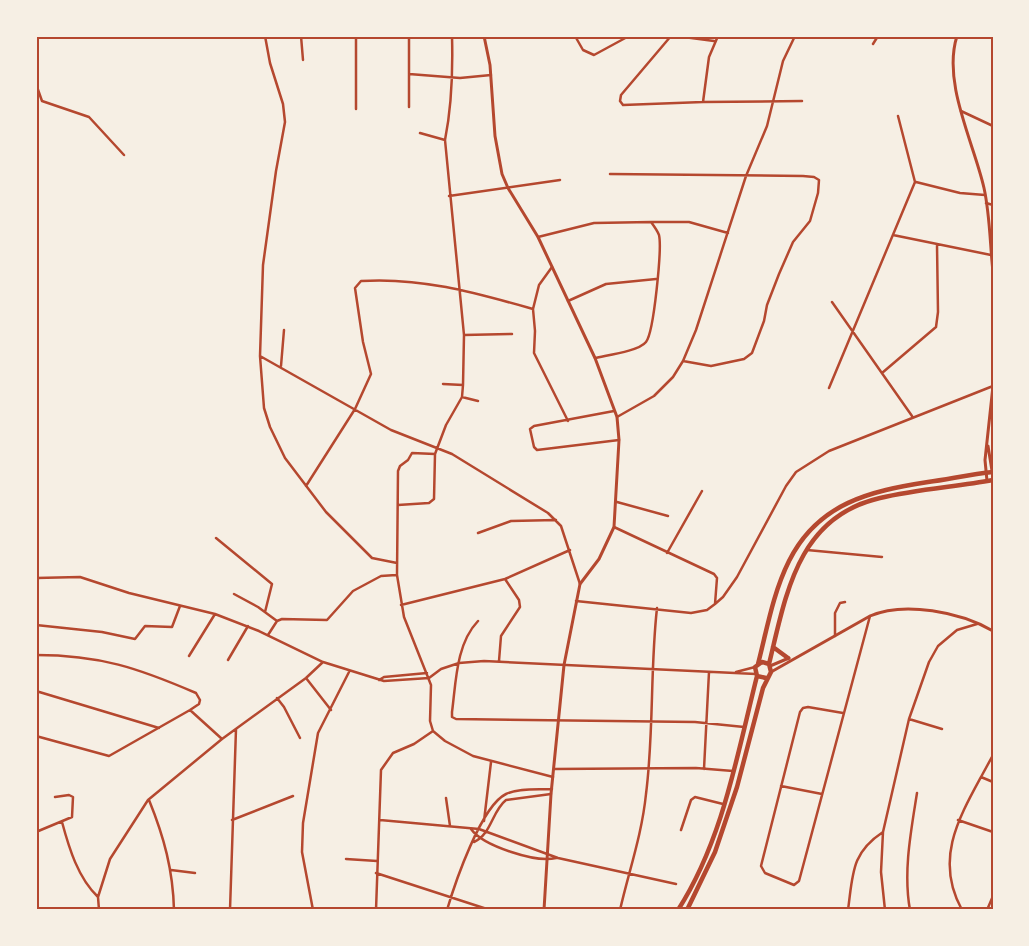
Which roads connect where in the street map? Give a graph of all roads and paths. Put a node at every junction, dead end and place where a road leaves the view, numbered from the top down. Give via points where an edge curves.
1 (266, 36) edge
2 (301, 36) edge
3 (356, 36) edge
4 (409, 36) edge
5 (452, 36) edge
6 (484, 36) edge
7 (575, 36) edge
8 (629, 36) edge
9 (671, 36) edge
10 (676, 36) edge
11 (718, 36) edge
12 (795, 36) edge
13 (878, 36) edge
14 (957, 36) edge
15 (715, 42) junction
16 (873, 44) dead end
17 (303, 60) dead end
18 (409, 74) junction
19 (491, 76) junction
20 (454, 77) junction
21 (36, 84) edge
22 (774, 100) junction
23 (802, 101) dead end
24 (703, 102) junction
25 (409, 107) dead end
26 (356, 109) dead end
27 (961, 111) junction
28 (898, 116) dead end
29 (993, 126) edge
30 (420, 133) dead end
31 (445, 140) junction
32 (124, 155) dead end
33 (610, 174) dead end
34 (746, 176) junction
35 (560, 180) dead end
36 (916, 182) junction
37 (508, 188) junction
38 (985, 195) junction
39 (449, 196) junction
40 (986, 203) junction
41 (993, 205) edge
42 (651, 222) junction
43 (728, 233) junction
44 (893, 236) junction
45 (538, 237) junction
46 (937, 244) junction
47 (991, 255) junction
48 (552, 267) junction
49 (993, 272) edge
50 (656, 279) junction
51 (458, 288) junction
52 (568, 301) junction
53 (832, 302) dead end
54 (533, 309) junction
55 (284, 330) dead end
56 (854, 332) junction
57 (512, 334) dead end
58 (464, 335) junction
59 (260, 356) junction
60 (596, 358) junction
61 (683, 361) junction
62 (281, 366) junction
63 (882, 373) junction
64 (443, 384) dead end
65 (463, 385) junction
66 (993, 386) edge
67 (829, 388) dead end
68 (462, 397) junction
69 (478, 401) dead end
70 (355, 409) junction
71 (614, 411) junction
72 (912, 416) junction
73 (616, 417) junction
74 (568, 421) junction
75 (619, 440) junction
76 (988, 445) junction
77 (438, 447) junction
78 (436, 454) junction
79 (986, 473) junction
80 (993, 475) edge
81 (987, 481) junction
82 (306, 486) junction
83 (702, 491) dead end
84 (616, 502) junction
85 (398, 505) junction
86 (668, 516) dead end
87 (556, 520) junction
88 (614, 527) junction
89 (478, 533) dead end
90 (216, 538) dead end
91 (570, 550) junction
92 (805, 550) junction
93 (667, 553) junction
94 (882, 556) dead end
95 (397, 563) junction
96 (397, 575) junction
97 (37, 579) edge
98 (506, 579) junction
99 (580, 584) junction
100 (36, 586) edge
101 (234, 594) dead end
102 (576, 601) junction
103 (845, 602) dead end
104 (715, 604) junction
105 (401, 605) junction
106 (180, 606) junction
107 (657, 608) junction
108 (265, 612) junction
109 (215, 614) junction
110 (870, 616) junction
111 (478, 621) dead end
112 (277, 622) junction
113 (979, 623) junction
114 (36, 625) edge
115 (248, 626) junction
116 (993, 631) edge
117 (268, 635) junction
118 (835, 636) junction
119 (773, 647) junction
120 (36, 655) edge
121 (189, 656) dead end
122 (794, 657) junction
123 (788, 658) junction
124 (228, 660) dead end
125 (499, 661) junction
126 (323, 662) junction
127 (459, 663) junction
128 (564, 665) junction
129 (769, 665) junction
130 (757, 666) junction
131 (651, 669) junction
132 (350, 671) junction
133 (709, 672) junction
134 (732, 672) junction
135 (771, 672) junction
136 (427, 673) junction
137 (434, 673) junction
138 (756, 675) junction
139 (306, 678) junction
140 (429, 678) junction
141 (766, 678) junction
142 (379, 680) junction
143 (36, 691) edge
144 (277, 698) junction
145 (190, 710) junction
146 (331, 710) junction
147 (843, 712) junction
148 (908, 719) junction
149 (557, 722) junction
150 (651, 723) junction
151 (706, 724) junction
152 (744, 727) junction
153 (160, 728) junction
154 (236, 728) junction
155 (942, 729) dead end
156 (433, 730) junction
157 (36, 736) edge
158 (222, 738) junction
159 (300, 738) dead end
160 (993, 755) edge
161 (491, 762) junction
162 (649, 768) junction
163 (554, 769) junction
164 (704, 769) junction
165 (733, 771) junction
166 (553, 777) junction
167 (981, 777) junction
168 (993, 782) edge
169 (781, 786) junction
170 (552, 789) junction
171 (551, 794) junction
172 (822, 794) junction
173 (917, 794) dead end
174 (55, 796) dead end
175 (293, 796) dead end
176 (446, 798) dead end
177 (148, 800) junction
178 (723, 804) junction
179 (232, 820) junction
180 (380, 820) junction
181 (958, 820) junction
182 (62, 822) junction
183 (483, 823) junction
184 (450, 826) junction
185 (471, 829) junction
186 (479, 829) junction
187 (682, 830) dead end
188 (36, 832) edge
189 (485, 832) junction
190 (883, 832) junction
191 (993, 832) edge
192 (476, 835) junction
193 (482, 839) junction
194 (474, 842) junction
195 (548, 854) junction
196 (558, 858) junction
197 (346, 859) dead end
198 (548, 860) junction
199 (376, 861) junction
200 (172, 870) junction
201 (629, 872) junction
202 (195, 873) dead end
203 (376, 874) junction
204 (676, 884) dead end
205 (993, 896) edge
206 (98, 898) junction
207 (451, 898) junction
208 (99, 910) edge
209 (174, 910) edge
210 (230, 910) edge
211 (313, 910) edge
212 (376, 910) edge
213 (447, 910) edge
214 (490, 910) edge
215 (544, 910) edge
216 (620, 910) edge
217 (678, 910) edge
218 (687, 910) edge
219 (848, 910) edge
220 (885, 910) edge
221 (910, 910) edge
222 (962, 910) edge
223 (987, 910) edge

1 - 59 street via 285,122 263,265
2 - 17 street
3 - 26 street
4 - 18 street
5 - 20 street
6 - 19 street
7 - 8 street via 583,50 594,55
9 - 24 street via 621,95 621,103 626,106
10 - 15 street
11 - 15 street
12 - 22 street via 783,61
13 - 16 street
14 - 27 street via 953,67
15 - 24 street via 708,64
18 - 20 street
18 - 25 street
19 - 20 street
19 - 37 street via 497,154
20 - 31 street
21 - 32 street via 42,101 88,117
22 - 23 street
22 - 24 street
22 - 34 street
27 - 29 street
27 - 38 street
28 - 36 street
30 - 31 street
31 - 39 street
33 - 34 street
34 - 43 street
34 - 61 street via 817,178 819,186 810,221 788,252 752,353 744,359 710,366
35 - 37 street
36 - 38 street
36 - 44 street
37 - 39 street
37 - 45 street
38 - 40 street
39 - 51 street
40 - 41 street
40 - 47 street
42 - 43 street via 690,222
42 - 45 street via 594,223
42 - 50 street via 659,236
43 - 61 street
44 - 46 street
44 - 56 street
45 - 48 street
46 - 47 street
46 - 63 street via 936,327
47 - 49 street
48 - 52 street
48 - 54 street via 539,286
50 - 52 street via 606,284
50 - 60 street via 655,312 646,342 640,347
51 - 54 street
51 - 58 street
51 - 70 street via 396,280 361,281 357,284 360,327 372,374
52 - 60 street
53 - 56 street
54 - 74 street via 534,353
55 - 62 street
56 - 63 street
56 - 67 street
57 - 58 street
58 - 65 street
59 - 62 street
59 - 82 street via 264,408 270,427 285,458
60 - 71 street
61 - 73 street via 673,377 654,396
62 - 70 street
63 - 72 street
64 - 65 street
65 - 68 street
66 - 72 street
66 - 76 street
68 - 69 street
68 - 77 street
70 - 77 street via 391,430
70 - 82 street
71 - 73 street
71 - 74 street
72 - 104 street via 874,435 829,451 796,472 734,582
73 - 75 street
74 - 75 street via 531,427 535,449
75 - 84 street
76 - 79 street
76 - 80 street
77 - 78 street
77 - 87 street
78 - 85 street via 412,453 400,466
78 - 85 street via 432,502
79 - 80 main road
79 - 81 street
79 - 130 main road via 875,491 850,500 818,523 801,542 784,572
80 - 81 main road
81 - 92 main road via 866,502 826,527
82 - 95 street via 326,512 369,556
83 - 93 street
84 - 86 street
84 - 88 street
85 - 95 street
87 - 89 street via 511,521
87 - 91 street
88 - 93 street
88 - 99 street via 599,559
90 - 108 street via 272,584
91 - 98 street
91 - 99 street
92 - 94 street
92 - 119 main road via 788,588
93 - 104 street via 714,574
95 - 96 street
96 - 105 street
96 - 112 street via 381,576 353,591 327,620 289,618
97 - 100 street
97 - 106 street via 80,576
98 - 105 street
98 - 125 street via 520,607 500,636
99 - 102 street
101 - 108 street
102 - 107 street
102 - 128 street
103 - 118 street via 840,603 835,613
104 - 107 street via 696,612
105 - 136 street
106 - 109 street
106 - 114 street via 173,626 145,626 135,639
107 - 131 street
108 - 112 street
109 - 115 street
109 - 121 street
110 - 113 street via 884,611 930,611 957,615
110 - 118 street
110 - 147 street
111 - 127 street via 468,633
112 - 117 street
113 - 116 street
113 - 148 street via 957,630 938,646
115 - 117 street
115 - 124 street
117 - 126 street
118 - 122 street
119 - 123 main road
119 - 129 main road
120 - 145 street via 82,656 145,672 199,695 200,702
122 - 123 street
122 - 135 street
123 - 129 street
125 - 127 street
125 - 128 street
126 - 132 street
126 - 139 street
127 - 137 street
127 - 149 street via 453,718
128 - 131 street
128 - 149 street
129 - 130 main road
129 - 135 main road
130 - 134 street
130 - 138 main road
131 - 133 street
131 - 150 street
132 - 142 street
132 - 146 street
133 - 134 street
133 - 151 street
134 - 138 street
135 - 141 main road
136 - 137 street
136 - 140 street
136 - 142 street
137 - 140 street
138 - 141 main road
138 - 152 main road
139 - 144 street
139 - 146 street
140 - 142 street
140 - 156 street
141 - 218 main road via 737,786 715,852
143 - 153 street
144 - 154 street
144 - 159 street
145 - 153 street
145 - 158 street
146 - 211 street via 318,733 302,833
147 - 169 street via 803,708
147 - 172 street
148 - 155 street
148 - 190 street
149 - 150 street
149 - 163 street
150 - 151 street
150 - 162 street
151 - 152 street
151 - 164 street
152 - 165 main road
153 - 157 street via 109,756
154 - 158 street
154 - 179 street
156 - 161 street via 464,752
156 - 180 street via 414,744 392,753 384,762 380,775
158 - 177 street
160 - 167 street
161 - 166 street
161 - 183 street
162 - 163 street
162 - 164 street
162 - 201 street via 642,823
163 - 166 street
164 - 165 street
165 - 178 main road
166 - 170 street
167 - 168 street
167 - 181 street
169 - 172 street
169 - 172 street via 761,866 765,873 794,885 799,881
170 - 171 street
170 - 183 street via 507,794 498,800
171 - 189 street via 506,800
171 - 195 street
173 - 221 street via 907,879
174 - 182 street via 74,798 72,817
175 - 179 street
176 - 184 street
177 - 200 street via 164,838
177 - 206 street via 116,848
178 - 187 street via 704,797 693,798
178 - 217 main road via 706,856
179 - 210 street
180 - 184 street
180 - 199 street
181 - 191 street
181 - 222 street via 950,875
182 - 188 street
182 - 206 street via 75,860
183 - 186 street
184 - 185 street
185 - 186 street
185 - 192 street
186 - 189 street
186 - 192 street
189 - 193 street
189 - 195 street
190 - 219 street via 858,856
190 - 220 street
192 - 193 street
192 - 194 street
193 - 194 street
193 - 198 street via 517,853
194 - 207 street
195 - 196 street
195 - 198 street
196 - 198 street
196 - 201 street
197 - 199 street
198 - 215 street
199 - 203 street
200 - 202 street
200 - 209 street
201 - 204 street
201 - 216 street
203 - 207 street
203 - 212 street
205 - 223 street
206 - 208 street
207 - 213 street
207 - 214 street

